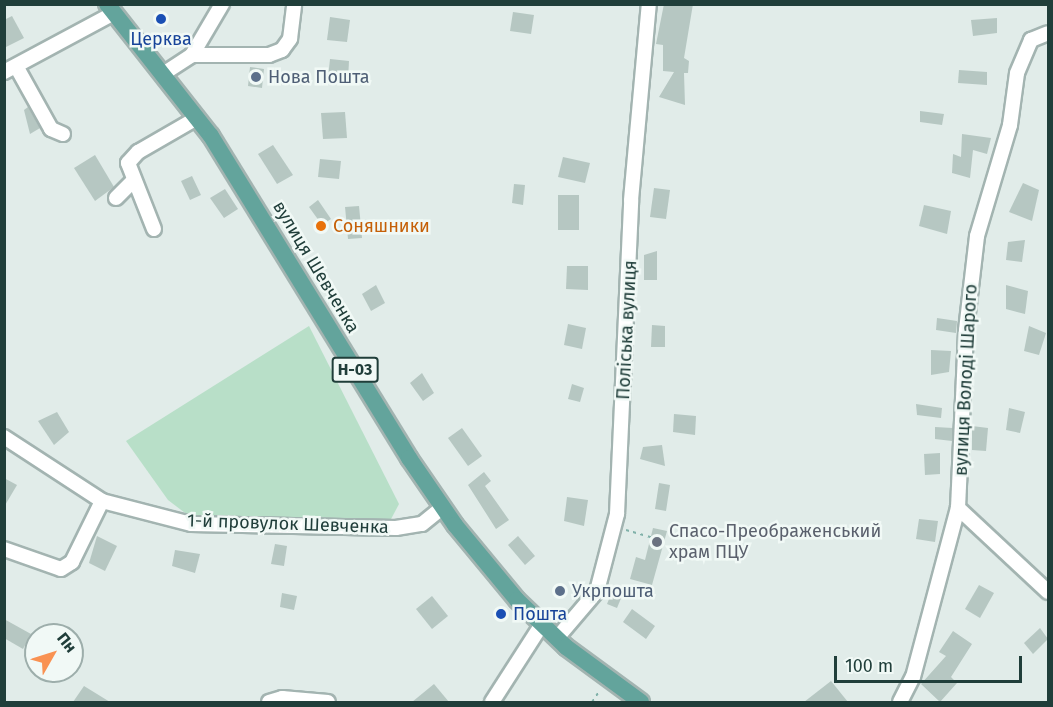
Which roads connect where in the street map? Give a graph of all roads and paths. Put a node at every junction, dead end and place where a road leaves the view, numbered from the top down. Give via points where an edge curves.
1 (222, 4) edge
2 (294, 4) edge
3 (649, 4) edge
4 (111, 9) edge
5 (1048, 33) edge
6 (192, 55) junction
7 (10, 69) edge
8 (163, 74) junction
9 (197, 118) junction
10 (63, 134) dead end
11 (133, 181) junction
12 (116, 198) dead end
13 (154, 229) dead end
14 (4, 437) edge
15 (102, 501) junction
16 (443, 507) junction
17 (958, 508) junction
18 (615, 526) junction
19 (651, 537) dead end
20 (4, 549) edge
21 (1048, 592) edge
22 (542, 624) junction
23 (557, 638) junction
24 (600, 690) dead end
25 (269, 702) edge
26 (328, 702) edge
27 (492, 702) edge
28 (592, 702) edge
29 (640, 702) edge
30 (900, 702) edge

1 - 6 street
2 - 6 street via 290,39 282,50 269,55
3 - 18 street, Поліська вулиця via 633,177
4 - 7 street
4 - 8 main road, вулиця Шевченка / Н-03
5 - 17 street, вулиця Володі Шарого via 1031,40 1017,73 1010,125 977,236 966,330
6 - 8 street
7 - 10 street via 51,129
8 - 9 main road, вулиця Шевченка / Н-03
9 - 11 street via 138,152 128,163
9 - 16 main road, вулиця Шевченка / Н-03 via 255,204
11 - 12 street
11 - 13 street
14 - 15 street, 1-й провулок Шевченка
15 - 16 street, 1-й провулок Шевченка via 191,524 396,528 422,524
15 - 20 street via 72,562 61,569
16 - 22 main road, вулиця Шевченка / Н-03 via 504,585
17 - 21 street
17 - 30 street, вулиця Володі Шарого via 913,677
18 - 19 path
18 - 23 street, Поліська вулиця via 597,591
22 - 23 main road, вулиця Шевченка / Н-03
22 - 27 street
23 - 29 main road, вулиця Шевченка / Н-03
24 - 28 path
25 - 26 street via 282,698

